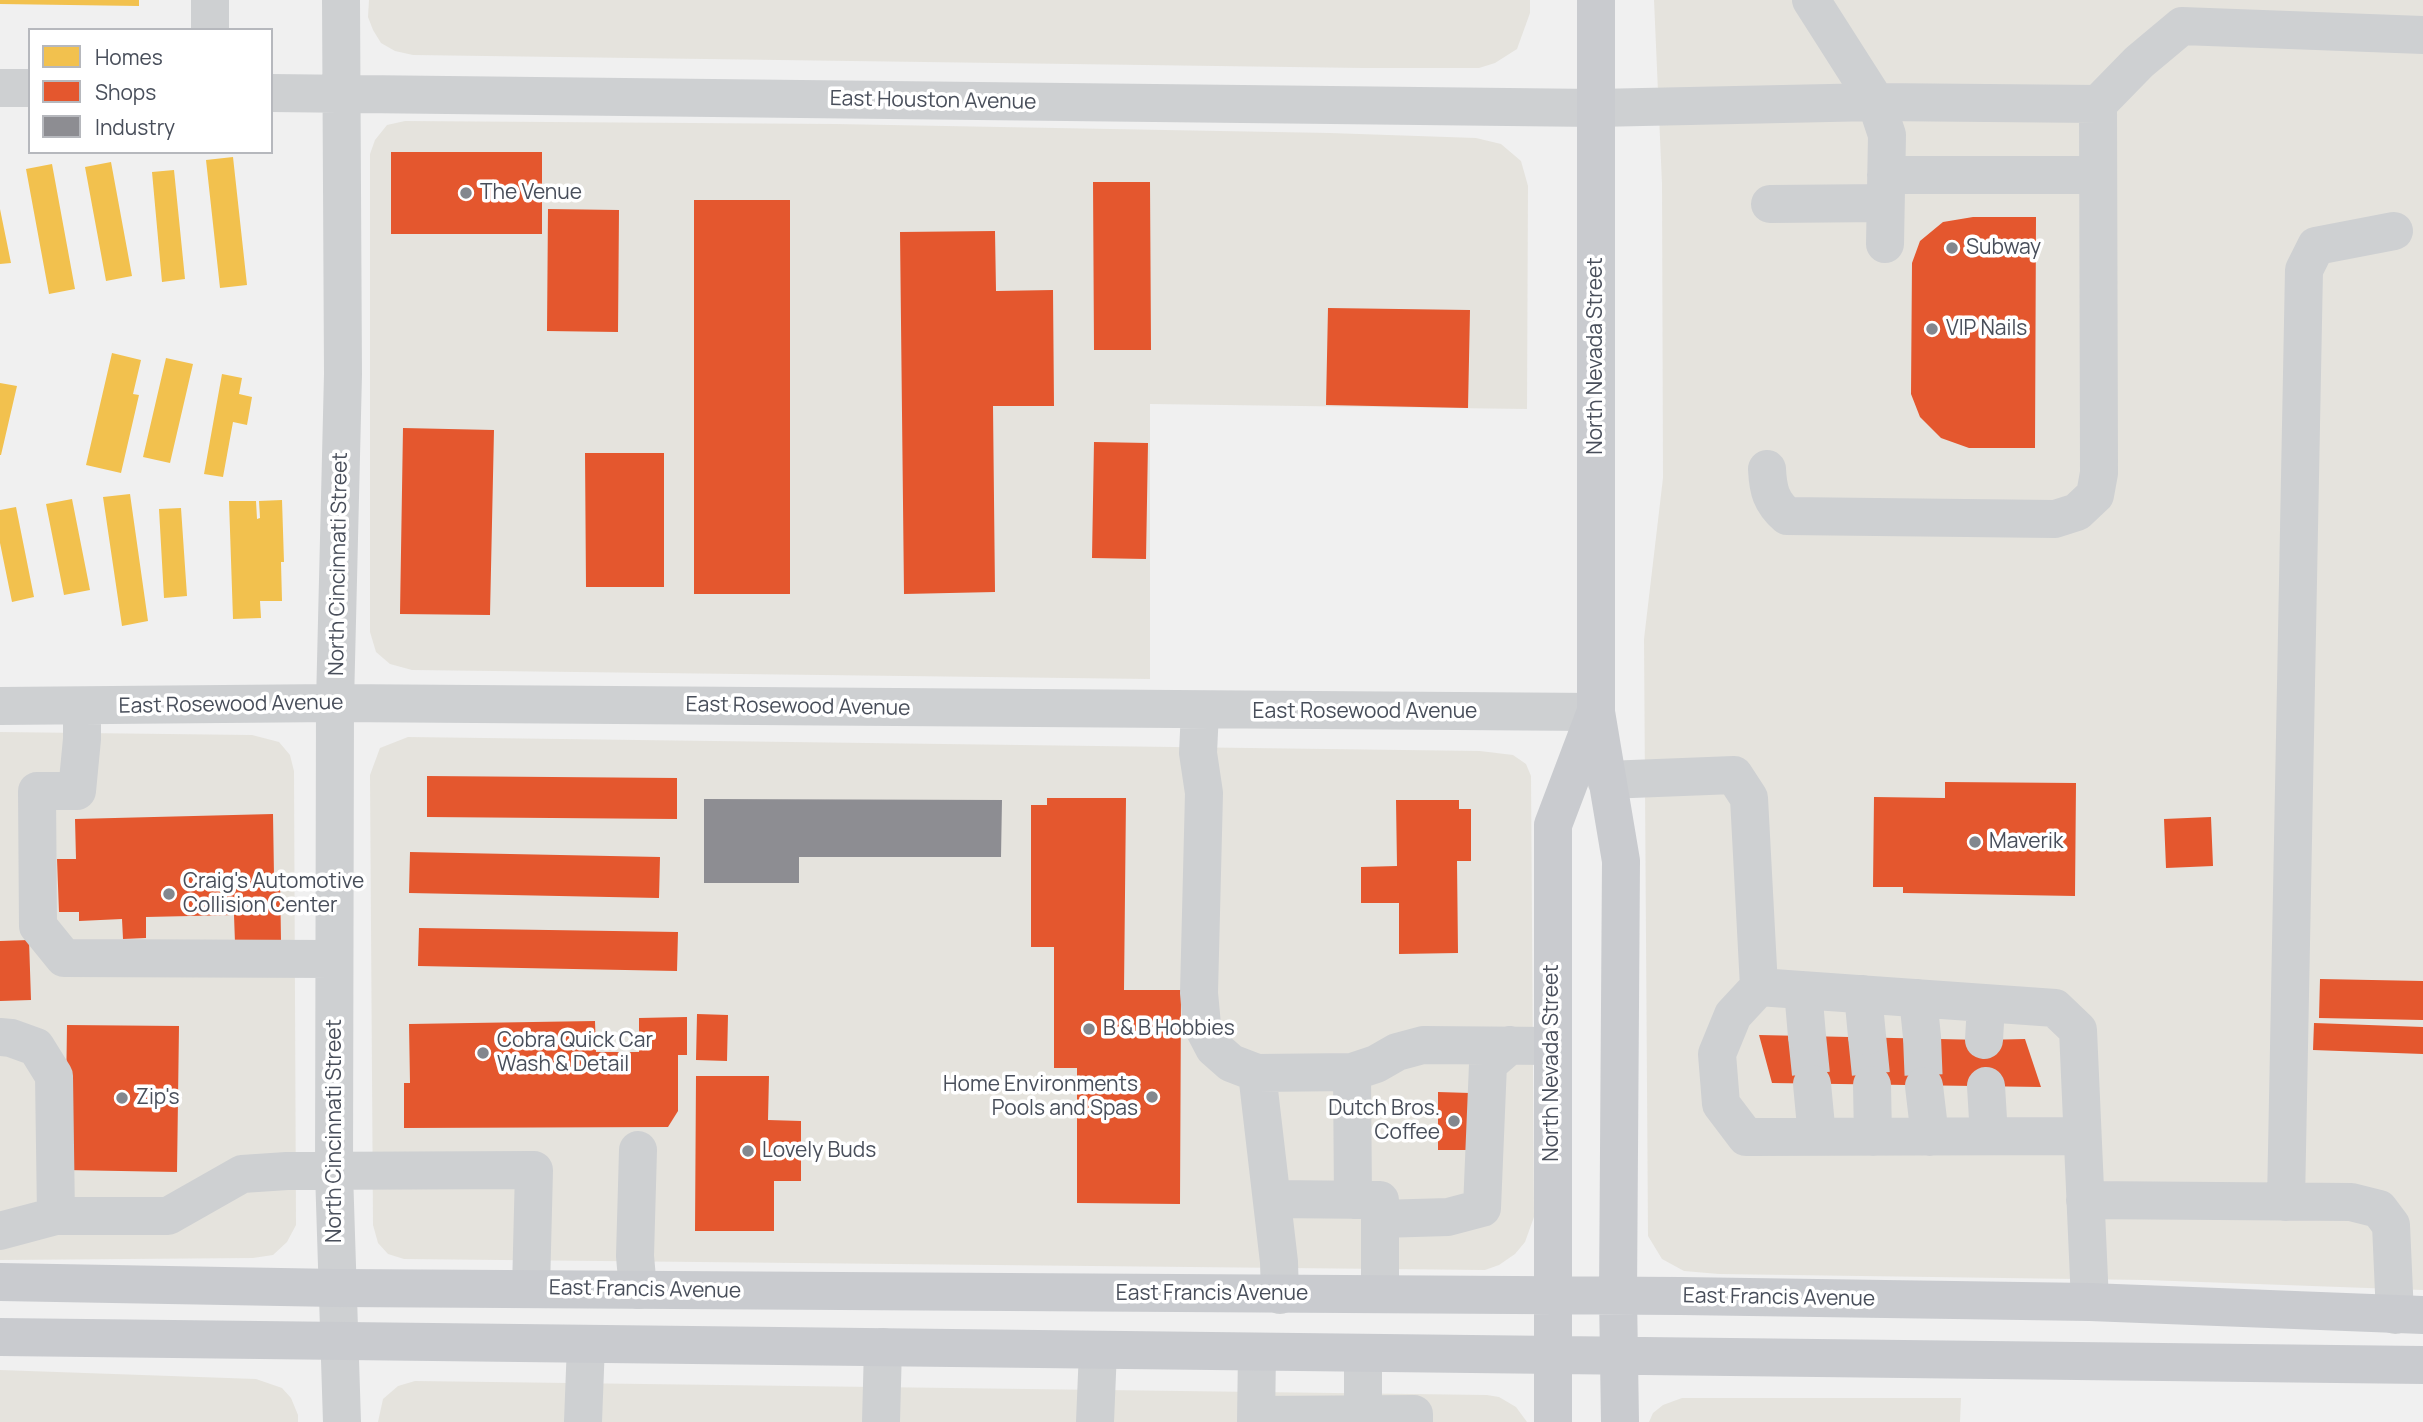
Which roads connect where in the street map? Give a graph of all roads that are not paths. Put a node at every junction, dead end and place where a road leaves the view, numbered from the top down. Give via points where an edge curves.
1 (210, 0) edge
2 (341, 0) edge
3 (1596, 0) edge
4 (1811, 0) edge
5 (210, 28) edge
6 (2423, 35) edge
7 (0, 88) edge
8 (28, 88) edge
9 (273, 93) edge
10 (341, 95) junction
11 (1876, 102) junction
12 (2098, 104) junction
13 (1596, 108) junction
14 (2097, 175) junction
15 (1885, 189) junction
16 (1770, 204) dead end
17 (2394, 231) dead end
18 (1885, 244) dead end
19 (1767, 469) dead end
20 (335, 703) junction
21 (0, 706) edge
22 (82, 706) junction
23 (1200, 711) junction
24 (1596, 712) junction
25 (1606, 780) junction
26 (334, 959) junction
27 (1759, 987) junction
28 (1803, 990) junction
29 (1863, 994) junction
30 (1918, 998) junction
31 (1807, 1036) tunnel mouth
32 (0, 1037) edge
33 (1867, 1037) tunnel mouth
34 (1922, 1037) tunnel mouth
35 (1510, 1045) junction
36 (1553, 1046) junction
37 (1352, 1072) junction
38 (1256, 1073) junction
39 (1812, 1084) tunnel mouth
40 (1872, 1085) tunnel mouth
41 (1924, 1086) tunnel mouth
42 (1986, 1086) dead end
43 (1989, 1136) junction
44 (2082, 1136) junction
45 (1817, 1137) junction
46 (1873, 1137) junction
47 (1930, 1137) junction
48 (638, 1150) dead end
49 (334, 1172) junction
50 (1272, 1199) junction
51 (2085, 1200) junction
52 (2286, 1202) junction
53 (1366, 1210) junction
54 (56, 1216) junction
55 (0, 1231) edge
56 (0, 1282) edge
57 (337, 1288) junction
58 (531, 1289) junction
59 (638, 1290) junction
60 (1380, 1293) junction
61 (1280, 1295) junction
62 (1552, 1295) junction
63 (1618, 1295) junction
64 (2090, 1302) junction
65 (2409, 1315) edge
66 (0, 1337) edge
67 (339, 1341) junction
68 (586, 1344) junction
69 (883, 1347) junction
70 (1098, 1350) junction
71 (1256, 1352) junction
72 (1363, 1353) junction
73 (1552, 1355) junction
74 (1619, 1356) junction
75 (2423, 1365) edge
76 (1363, 1414) junction
77 (1256, 1418) edge
78 (342, 1422) edge
79 (583, 1422) edge
80 (881, 1422) edge
81 (1095, 1422) edge
82 (1414, 1422) edge
83 (1553, 1422) edge
84 (1620, 1422) edge

1 - 5 street
2 - 10 street, North Cincinnati Street
3 - 13 main road, North Nevada Street
4 - 11 street
6 - 12 street via 2182,26 2138,62
7 - 8 street
9 - 10 street, East Houston Avenue
10 - 13 street, East Houston Avenue
10 - 20 street, North Cincinnati Street via 343,374
11 - 12 street, East Houston Avenue
11 - 13 street, East Houston Avenue
11 - 15 street via 1886,135
12 - 14 street
13 - 24 main road, North Nevada Street
14 - 15 street
14 - 19 street via 2099,473 2095,495 2077,512 2055,519 1787,516 1768,490
15 - 16 street
15 - 18 street
17 - 52 street via 2316,246 2304,270
20 - 22 street, East Rosewood Avenue
20 - 23 street, East Rosewood Avenue
20 - 26 street, North Cincinnati Street
21 - 22 street, East Rosewood Avenue
22 - 26 street via 77,792 37,792 38,926 64,958
23 - 24 street, East Rosewood Avenue
23 - 38 street via 1202,1025 1214,1048 1231,1063
24 - 25 main road, North Nevada Street
24 - 36 main road, North Nevada Street via 1553,825
25 - 27 street via 1734,775 1749,798
25 - 63 main road, North Nevada Street via 1621,861
26 - 49 street, North Cincinnati Street
27 - 28 street
27 - 45 street via 1733,1015 1717,1054 1721,1104 1746,1137
28 - 29 street
28 - 31 street
29 - 30 street
29 - 33 street
30 - 34 street
30 - 44 street via 1985,1022 2055,1008 2078,1030
32 - 54 street via 36,1047 54,1076
35 - 36 street
35 - 37 street via 1423,1045
35 - 53 street via 1488,1063 1482,1208 1448,1217
36 - 62 main road, North Nevada Street
37 - 38 street
37 - 53 street
38 - 50 street
39 - 45 street
40 - 46 street
41 - 47 street
42 - 43 street
43 - 44 street
43 - 47 street
44 - 51 street
45 - 46 street
46 - 47 street
48 - 59 street
49 - 54 street via 242,1174 168,1216
49 - 57 street, North Cincinnati Street
49 - 58 street via 534,1170
50 - 53 street
50 - 61 street
51 - 52 street
51 - 64 street
52 - 65 street via 2351,1202 2379,1209 2390,1225
53 - 60 street
54 - 55 street
56 - 57 main road, East Francis Avenue
57 - 58 main road, East Francis Avenue
57 - 67 street, North Cincinnati Street
58 - 59 main road, East Francis Avenue
59 - 61 main road, East Francis Avenue
60 - 61 main road, East Francis Avenue
60 - 62 main road, East Francis Avenue
62 - 63 main road, East Francis Avenue
62 - 73 main road, North Nevada Street
63 - 64 main road, East Francis Avenue
63 - 74 main road, North Nevada Street
64 - 65 main road, East Francis Avenue
66 - 67 main road
67 - 68 main road
67 - 78 street, North Cincinnati Street
68 - 69 main road
68 - 79 street
69 - 70 main road
69 - 80 street
70 - 71 main road
70 - 81 street
71 - 72 main road
71 - 77 street
72 - 73 main road
72 - 76 street
73 - 74 main road
73 - 83 main road, North Nevada Street
74 - 75 main road
74 - 84 main road, North Nevada Street
76 - 77 street
76 - 82 street via 1414,1414

